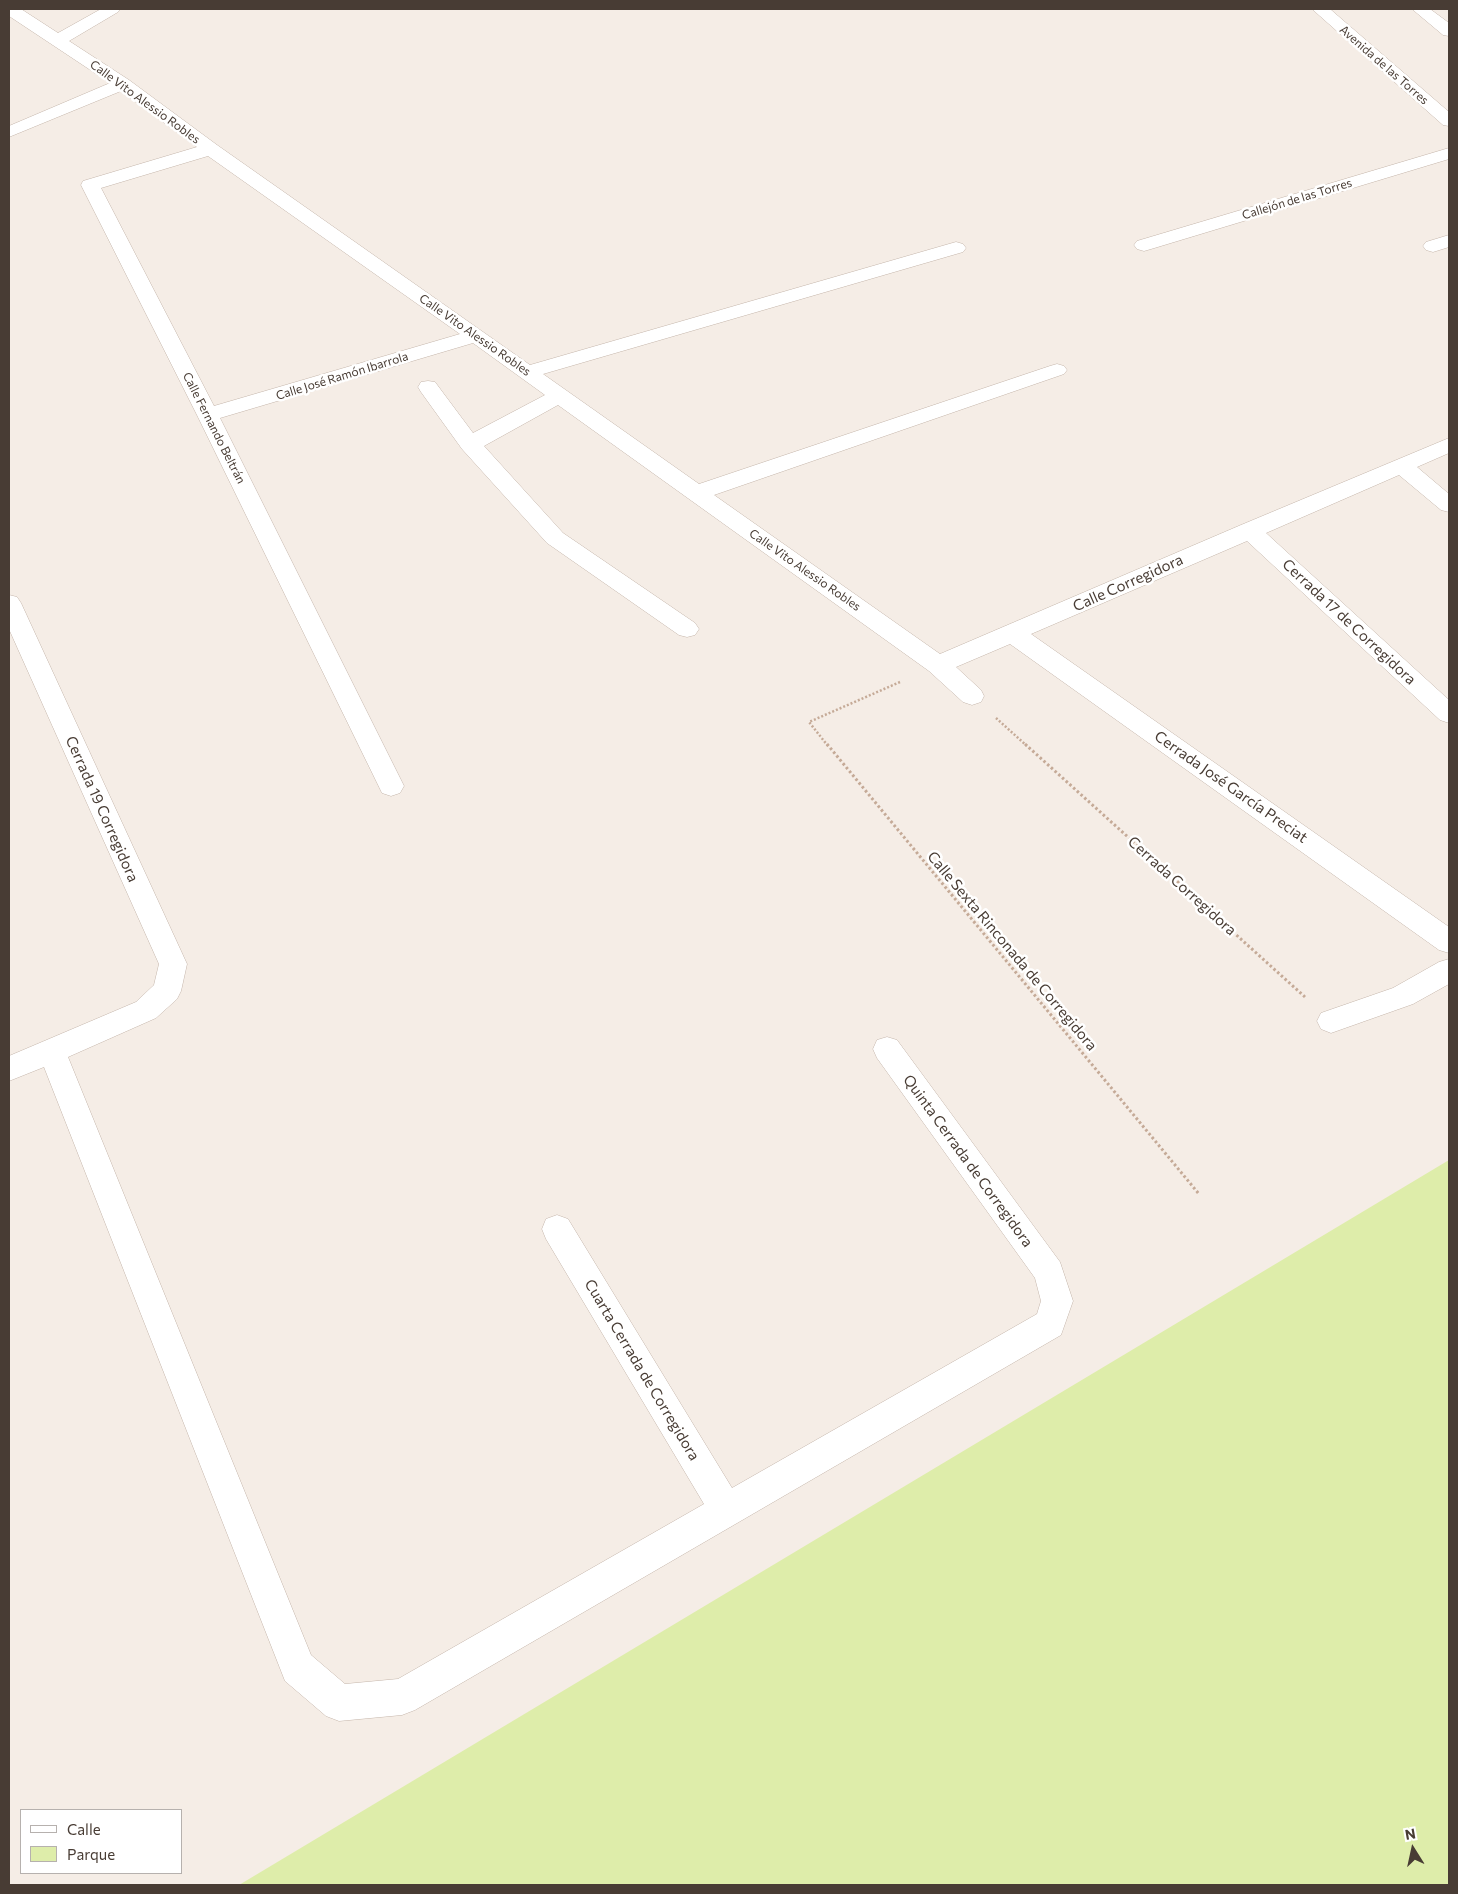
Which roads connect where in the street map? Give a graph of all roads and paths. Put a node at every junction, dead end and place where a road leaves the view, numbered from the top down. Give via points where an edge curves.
1 (10, 9) edge
2 (112, 9) edge
3 (1320, 9) edge
4 (1420, 9) edge
5 (1449, 31) edge
6 (57, 41) junction
7 (123, 84) junction
8 (1449, 121) edge
9 (9, 132) edge
10 (211, 149) junction
11 (1449, 153) edge
12 (1144, 244) dead end
13 (956, 248) dead end
14 (476, 336) junction
15 (1057, 370) dead end
16 (528, 372) junction
17 (428, 387) dead end
18 (560, 395) junction
19 (208, 415) junction
20 (470, 444) junction
21 (1449, 445) edge
22 (1402, 466) junction
23 (697, 493) junction
24 (1449, 505) edge
25 (1249, 530) junction
26 (9, 603) edge
27 (687, 629) dead end
28 (1012, 633) junction
29 (938, 665) junction
30 (972, 696) joint
31 (1449, 714) edge
32 (391, 786) dead end
33 (1449, 942) edge
34 (1449, 970) edge
35 (1331, 1021) joint
36 (887, 1049) dead end
37 (52, 1052) junction
38 (9, 1069) edge
39 (1199, 1194) dead end
40 (557, 1229) dead end
41 (727, 1510) junction

1 - 6 street, Calle Vito Alessio Robles
2 - 6 street
3 - 8 street, Avenida de las Torres
4 - 5 street
6 - 7 street, Calle Vito Alessio Robles
7 - 9 street
7 - 10 street, Calle Vito Alessio Robles
10 - 14 street, Calle Vito Alessio Robles
10 - 19 street, Calle Fernando Beltrán via 90,185
11 - 12 street, Callejón de las Torres
13 - 16 street
14 - 16 street, Calle Vito Alessio Robles
14 - 19 street, Calle José Ramón Ibarrola
15 - 23 street
16 - 18 street, Calle Vito Alessio Robles
17 - 20 street
18 - 20 street
18 - 23 street, Calle Vito Alessio Robles
19 - 32 street, Calle Fernando Beltrán
20 - 27 street via 555,538
21 - 22 street, Calle Corregidora
22 - 24 street
22 - 25 street, Calle Corregidora
23 - 29 street, Calle Vito Alessio Robles
25 - 28 street, Calle Corregidora
25 - 31 street, Cerrada 17 de Corregidora
26 - 37 street, Cerrada 19 Corregidora via 172,964 167,991 146,1010
28 - 29 street, Calle Corregidora
28 - 33 street, Cerrada José García Preciat
29 - 30 street
29 - 39 path, Calle Sexta Rinconada de Corregidora via 809,722
30 - 35 path, Cerrada Corregidora
34 - 35 street via 1403,996
36 - 41 street, Quinta Cerrada de Corregidora via 1049,1272 1057,1301 1050,1324
37 - 38 street
37 - 41 street via 298,1668 339,1703 402,1696
40 - 41 street, Cuarta Cerrada de Corregidora

